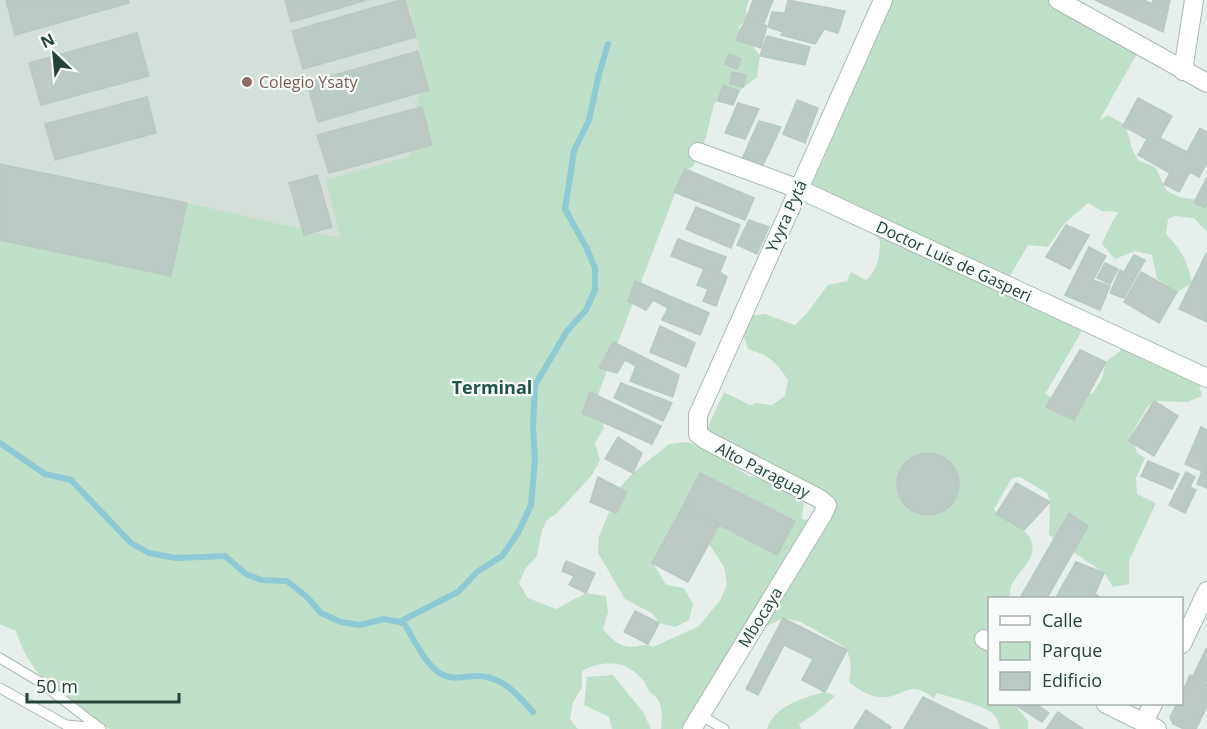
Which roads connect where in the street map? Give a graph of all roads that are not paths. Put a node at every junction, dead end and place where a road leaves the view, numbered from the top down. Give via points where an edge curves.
1 (883, 0) edge
2 (1058, 0) edge
3 (1194, 0) edge
4 (1183, 71) junction
5 (1207, 83) edge
6 (698, 152) dead end
7 (799, 189) junction
8 (1207, 378) edge
9 (698, 434) joint
10 (827, 505) joint
11 (1207, 591) edge
12 (1183, 642) edge
13 (0, 658) edge
14 (0, 688) edge
15 (1107, 705) edge
16 (1153, 705) edge
17 (696, 722) edge
18 (1122, 722) edge
19 (1150, 726) edge
20 (100, 728) edge
21 (724, 729) edge

1 - 7 street, Yvyra Pytá
2 - 4 street
3 - 4 street
4 - 5 street
6 - 7 street, Doctor Luis de Gasperi
7 - 8 street, Doctor Luis de Gasperi
7 - 9 street, Yvyra Pytá via 698,415
9 - 10 street, Alto Paraguay
10 - 17 street, Mbocaya
11 - 12 street
13 - 20 lane via 40,682
14 - 20 lane via 66,725
15 - 18 street
16 - 19 street
17 - 21 lane
18 - 19 street

